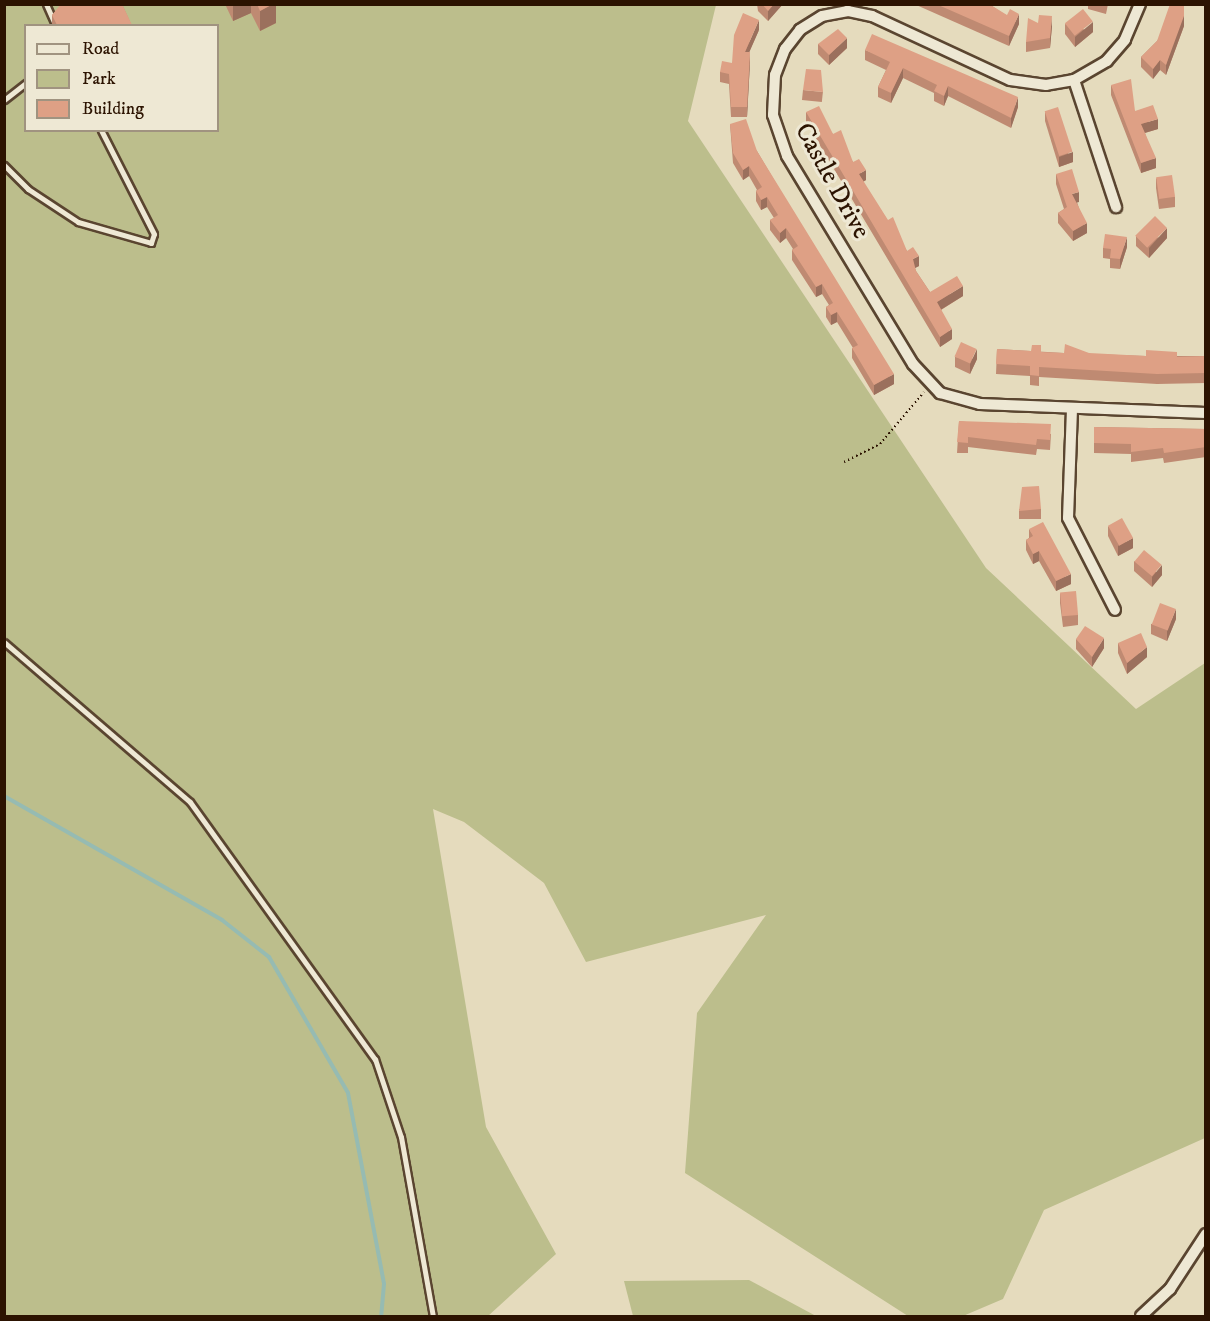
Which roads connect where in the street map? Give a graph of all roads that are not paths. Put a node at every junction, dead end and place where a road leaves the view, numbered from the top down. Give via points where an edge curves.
1 (46, 4) edge
2 (1140, 4) edge
3 (55, 24) edge
4 (1074, 80) junction
5 (24, 85) edge
6 (4, 100) edge
7 (102, 132) edge
8 (4, 165) edge
9 (1116, 207) dead end
10 (1072, 409) junction
11 (1206, 413) edge
12 (1115, 610) dead end
13 (4, 642) edge
14 (1206, 1234) edge
15 (433, 1317) edge
16 (1142, 1317) edge

1 - 3 lane
2 - 4 street, Castle Drive via 1117,51
4 - 9 street
4 - 10 street, Castle Drive via 1046,85 1010,80 861,13 816,18 785,49 772,103 782,144 929,386 967,402
5 - 6 lane
7 - 8 lane via 154,234 151,243 78,222 28,189
10 - 11 street
10 - 12 street via 1068,518
13 - 15 lane via 190,802 375,1059 401,1137
14 - 16 street via 1170,1289

